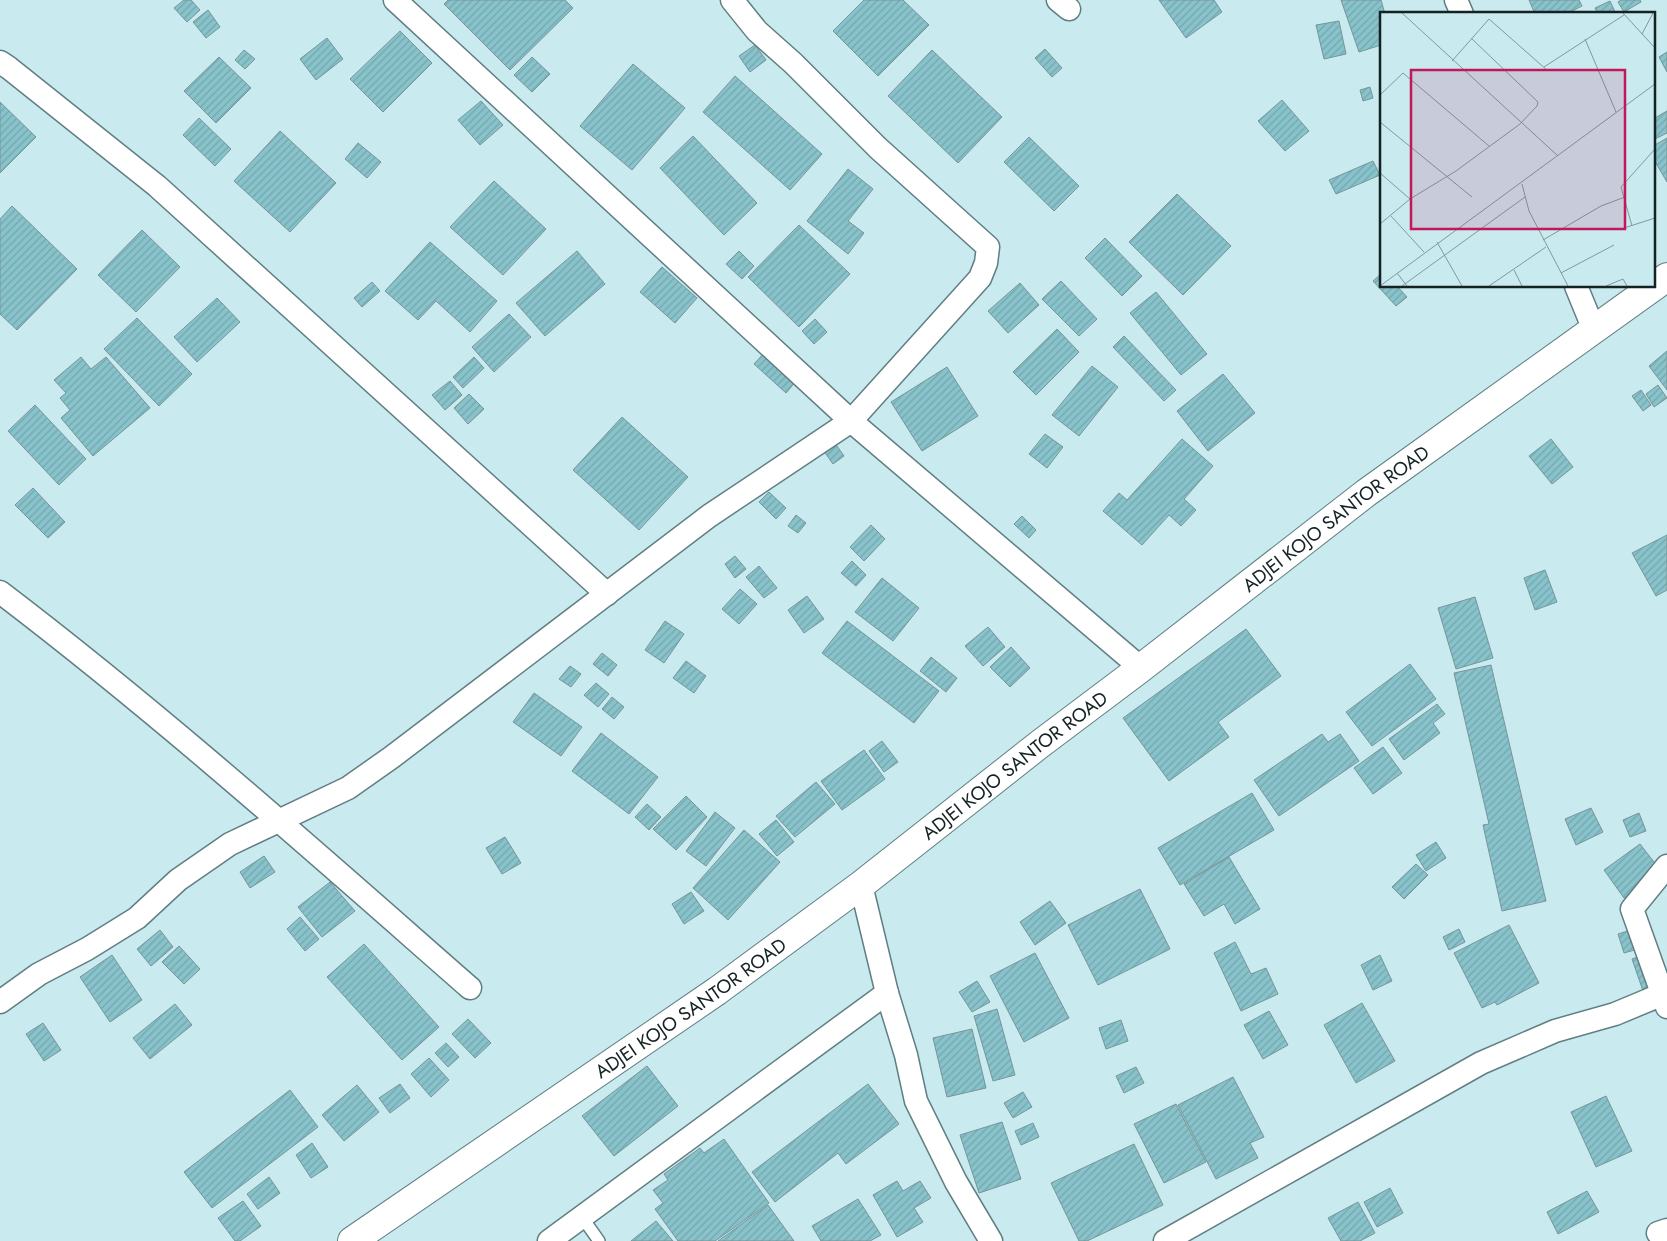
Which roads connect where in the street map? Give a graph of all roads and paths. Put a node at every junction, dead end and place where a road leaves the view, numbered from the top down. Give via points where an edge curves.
1 (394, 0) edge
2 (732, 0) edge
3 (1456, 0) edge
4 (1461, 12) edge
5 (0, 62) edge
6 (1667, 277) edge
7 (1654, 286) edge
8 (1577, 288) edge
9 (1652, 288) edge
10 (1594, 330) junction
11 (851, 421) junction
12 (0, 592) edge
13 (607, 594) junction
14 (1141, 668) junction
15 (278, 820) junction
16 (1667, 866) edge
17 (861, 885) junction
18 (470, 988) dead end
19 (887, 993) junction
20 (1665, 1000) edge
21 (0, 1002) edge
22 (582, 1217) junction
23 (352, 1241) edge
24 (549, 1241) edge
25 (599, 1241) edge
26 (991, 1241) edge
27 (1165, 1241) edge

1 - 11 street
2 - 11 street via 757,31 878,148 988,247 980,278
3 - 4 street
5 - 13 street via 157,186
6 - 7 street, ADJEI KOJO SANTOR ROAD
8 - 10 street
9 - 10 street, ADJEI KOJO SANTOR ROAD
10 - 14 street, ADJEI KOJO SANTOR ROAD via 1366,493
11 - 13 street via 709,516
11 - 14 street
12 - 15 street via 65,641
13 - 15 street via 392,758 348,788
14 - 17 street, ADJEI KOJO SANTOR ROAD
15 - 18 street
15 - 21 street via 230,844 178,880 137,918 88,949 39,974
16 - 20 street via 1632,909
17 - 19 street
17 - 23 street, ADJEI KOJO SANTOR ROAD via 717,991
19 - 22 street
19 - 26 street via 916,1101 956,1182
20 - 27 street via 1555,1031 1481,1063
22 - 24 street
22 - 25 lane

